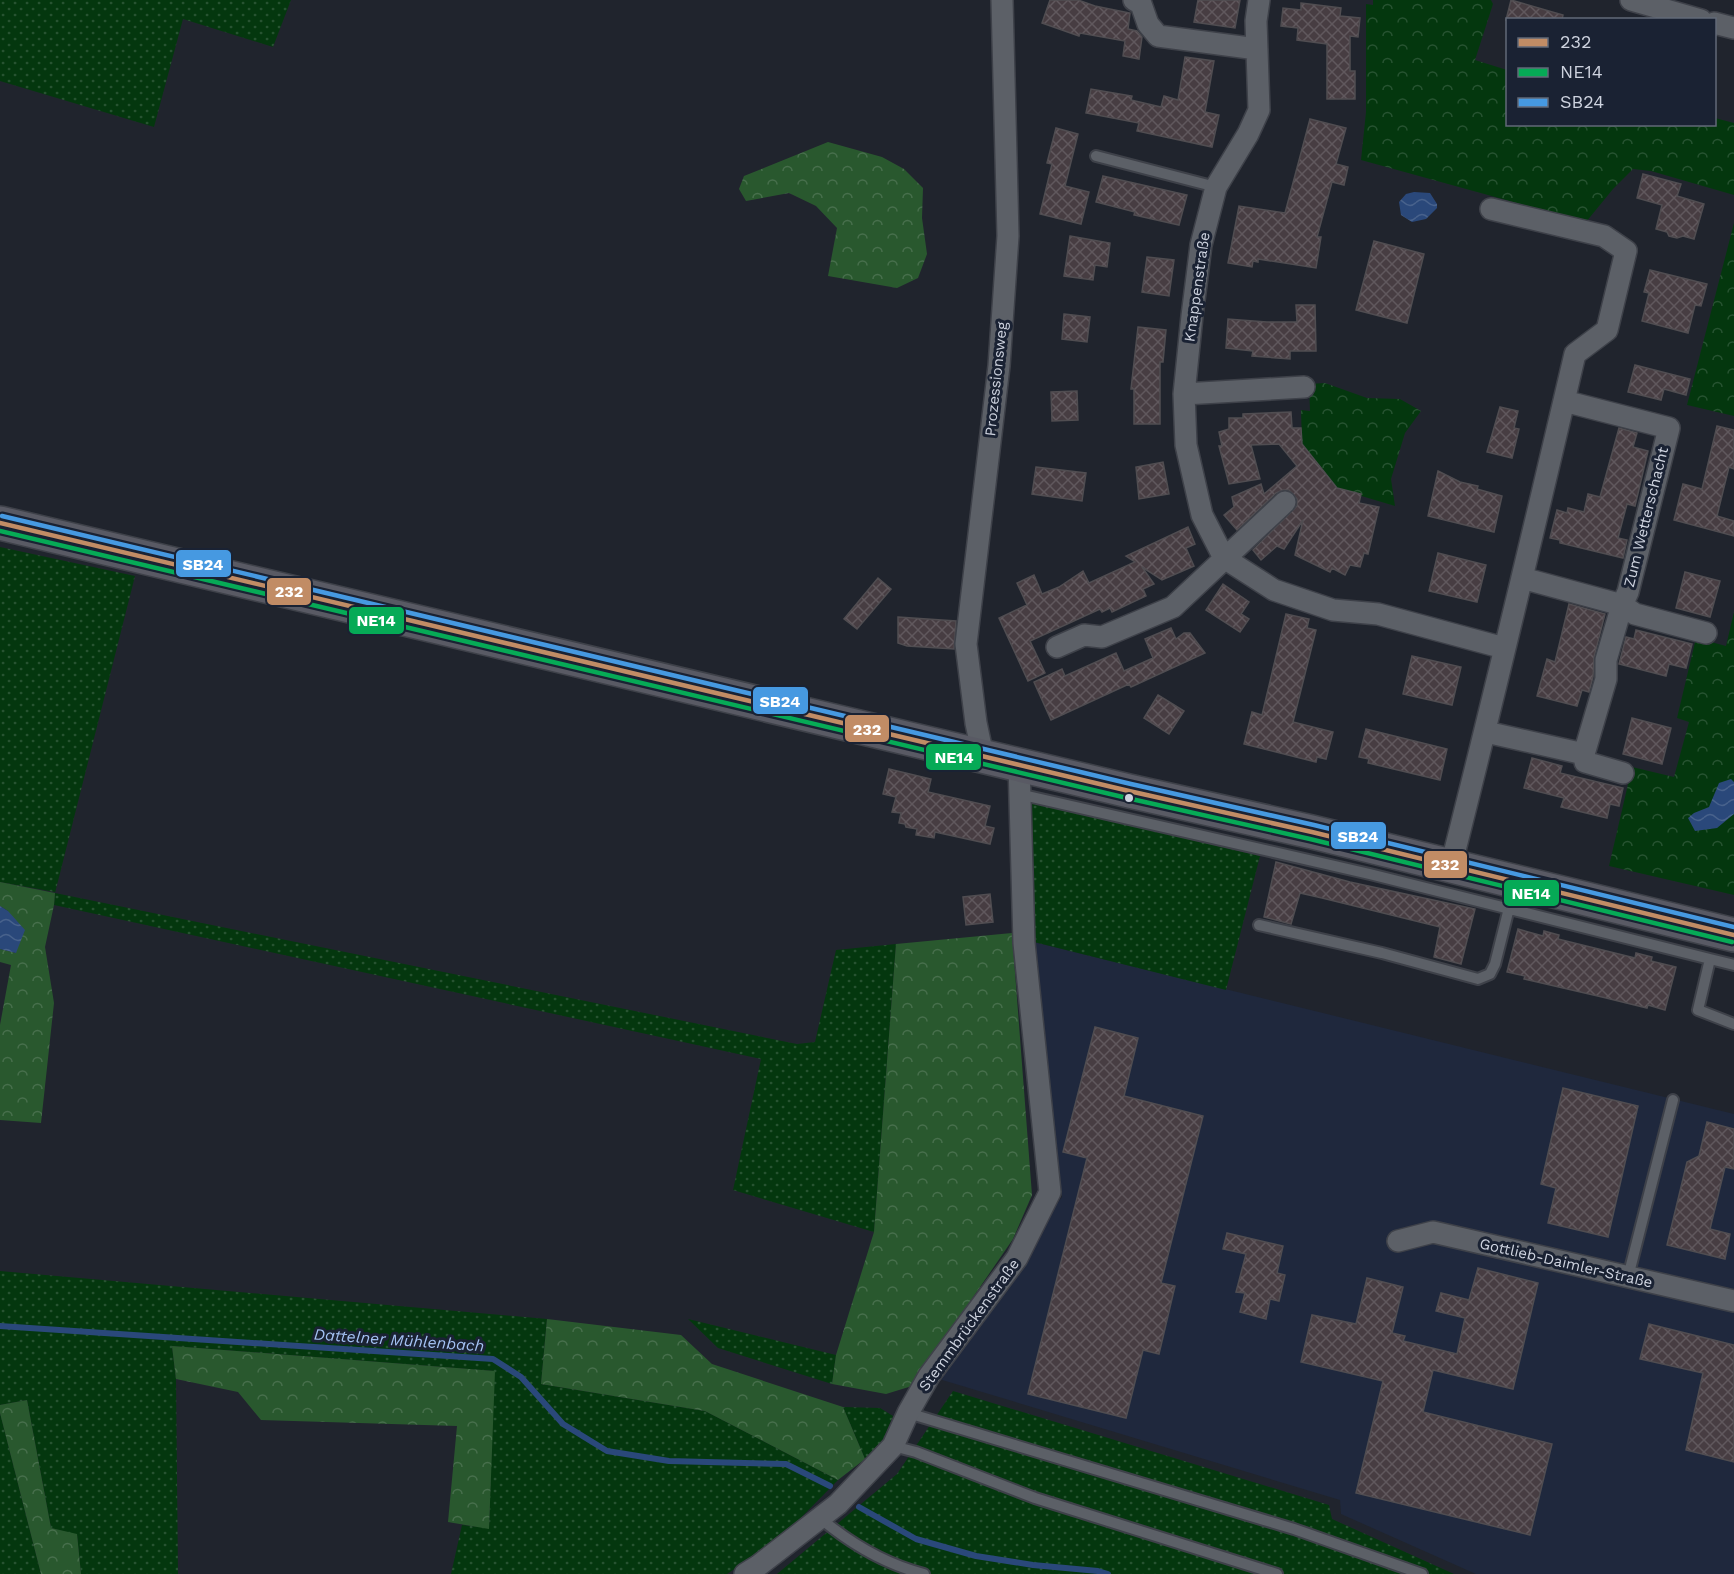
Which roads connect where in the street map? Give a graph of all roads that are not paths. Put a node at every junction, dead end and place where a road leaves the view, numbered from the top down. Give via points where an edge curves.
1 (1002, 0) edge
2 (1134, 0) edge
3 (1259, 0) edge
4 (1631, 0) edge
5 (1704, 0) edge
6 (1696, 18) edge
7 (1700, 18) edge
8 (1716, 24) edge
9 (1734, 28) edge
10 (1257, 49) junction
11 (1096, 156) dead end
12 (1216, 187) junction
13 (1491, 209) dead end
14 (1304, 387) dead end
15 (1184, 393) junction
16 (1564, 401) junction
17 (1285, 502) dead end
18 (0, 523) edge
19 (1224, 558) junction
20 (1522, 579) junction
21 (1622, 605) junction
22 (1706, 633) dead end
23 (1057, 647) dead end
24 (1504, 648) junction
25 (1486, 732) junction
26 (1584, 754) junction
27 (983, 756) junction
28 (1623, 773) dead end
29 (1019, 779) junction
30 (1451, 866) junction
31 (1509, 908) junction
32 (1259, 925) dead end
33 (1734, 934) edge
34 (1710, 959) junction
35 (1734, 965) edge
36 (1734, 1024) edge
37 (1672, 1100) dead end
38 (1398, 1240) dead end
39 (1628, 1277) junction
40 (1734, 1301) edge
41 (908, 1413) junction
42 (892, 1446) junction
43 (820, 1518) junction
44 (745, 1574) edge
45 (924, 1574) edge
46 (1277, 1574) edge
47 (1422, 1574) edge

1 - 27 street, Prozessionsweg via 1008,236 999,366 966,644
2 - 10 street via 1142,4 1158,36
3 - 10 street, Knappenstraße
4 - 6 street
5 - 7 street
8 - 9 street
10 - 12 street, Knappenstraße via 1259,110
11 - 12 lane
12 - 15 street, Knappenstraße via 1201,245
13 - 16 street via 1604,236 1626,252 1607,330 1575,354
14 - 15 street
15 - 19 street, Knappenstraße via 1186,445 1202,515
16 - 20 street
16 - 21 street, Zum Wetterschacht via 1668,428
17 - 19 street
18 - 27 main road
19 - 23 street via 1173,608 1102,637 1084,635
19 - 24 street via 1274,590 1333,610 1378,614
20 - 21 street, Zum Wetterschacht
20 - 24 street
21 - 22 street, Zum Wetterschacht via 1635,614
21 - 26 street, Zum Wetterschacht
24 - 25 street
25 - 26 street
25 - 30 street
26 - 28 street via 1585,762
27 - 29 main road
29 - 30 main road
29 - 31 lane
29 - 41 street, Stemmbrückenstraße via 1024,943 1050,1192 1017,1258 929,1376
30 - 33 main road
31 - 32 lane via 1495,964 1490,974 1478,979
31 - 34 lane
34 - 35 lane
34 - 36 lane via 1698,1010
37 - 39 lane
38 - 39 street, Gottlieb-Daimler-Straße via 1433,1232
39 - 40 street, Gottlieb-Daimler-Straße
41 - 42 street, Stemmbrückenstraße
41 - 47 lane via 1294,1529
42 - 43 street, Stemmbrückenstraße
42 - 46 lane via 1035,1498
43 - 44 street, Stemmbrückenstraße
43 - 45 lane via 844,1538 897,1567

